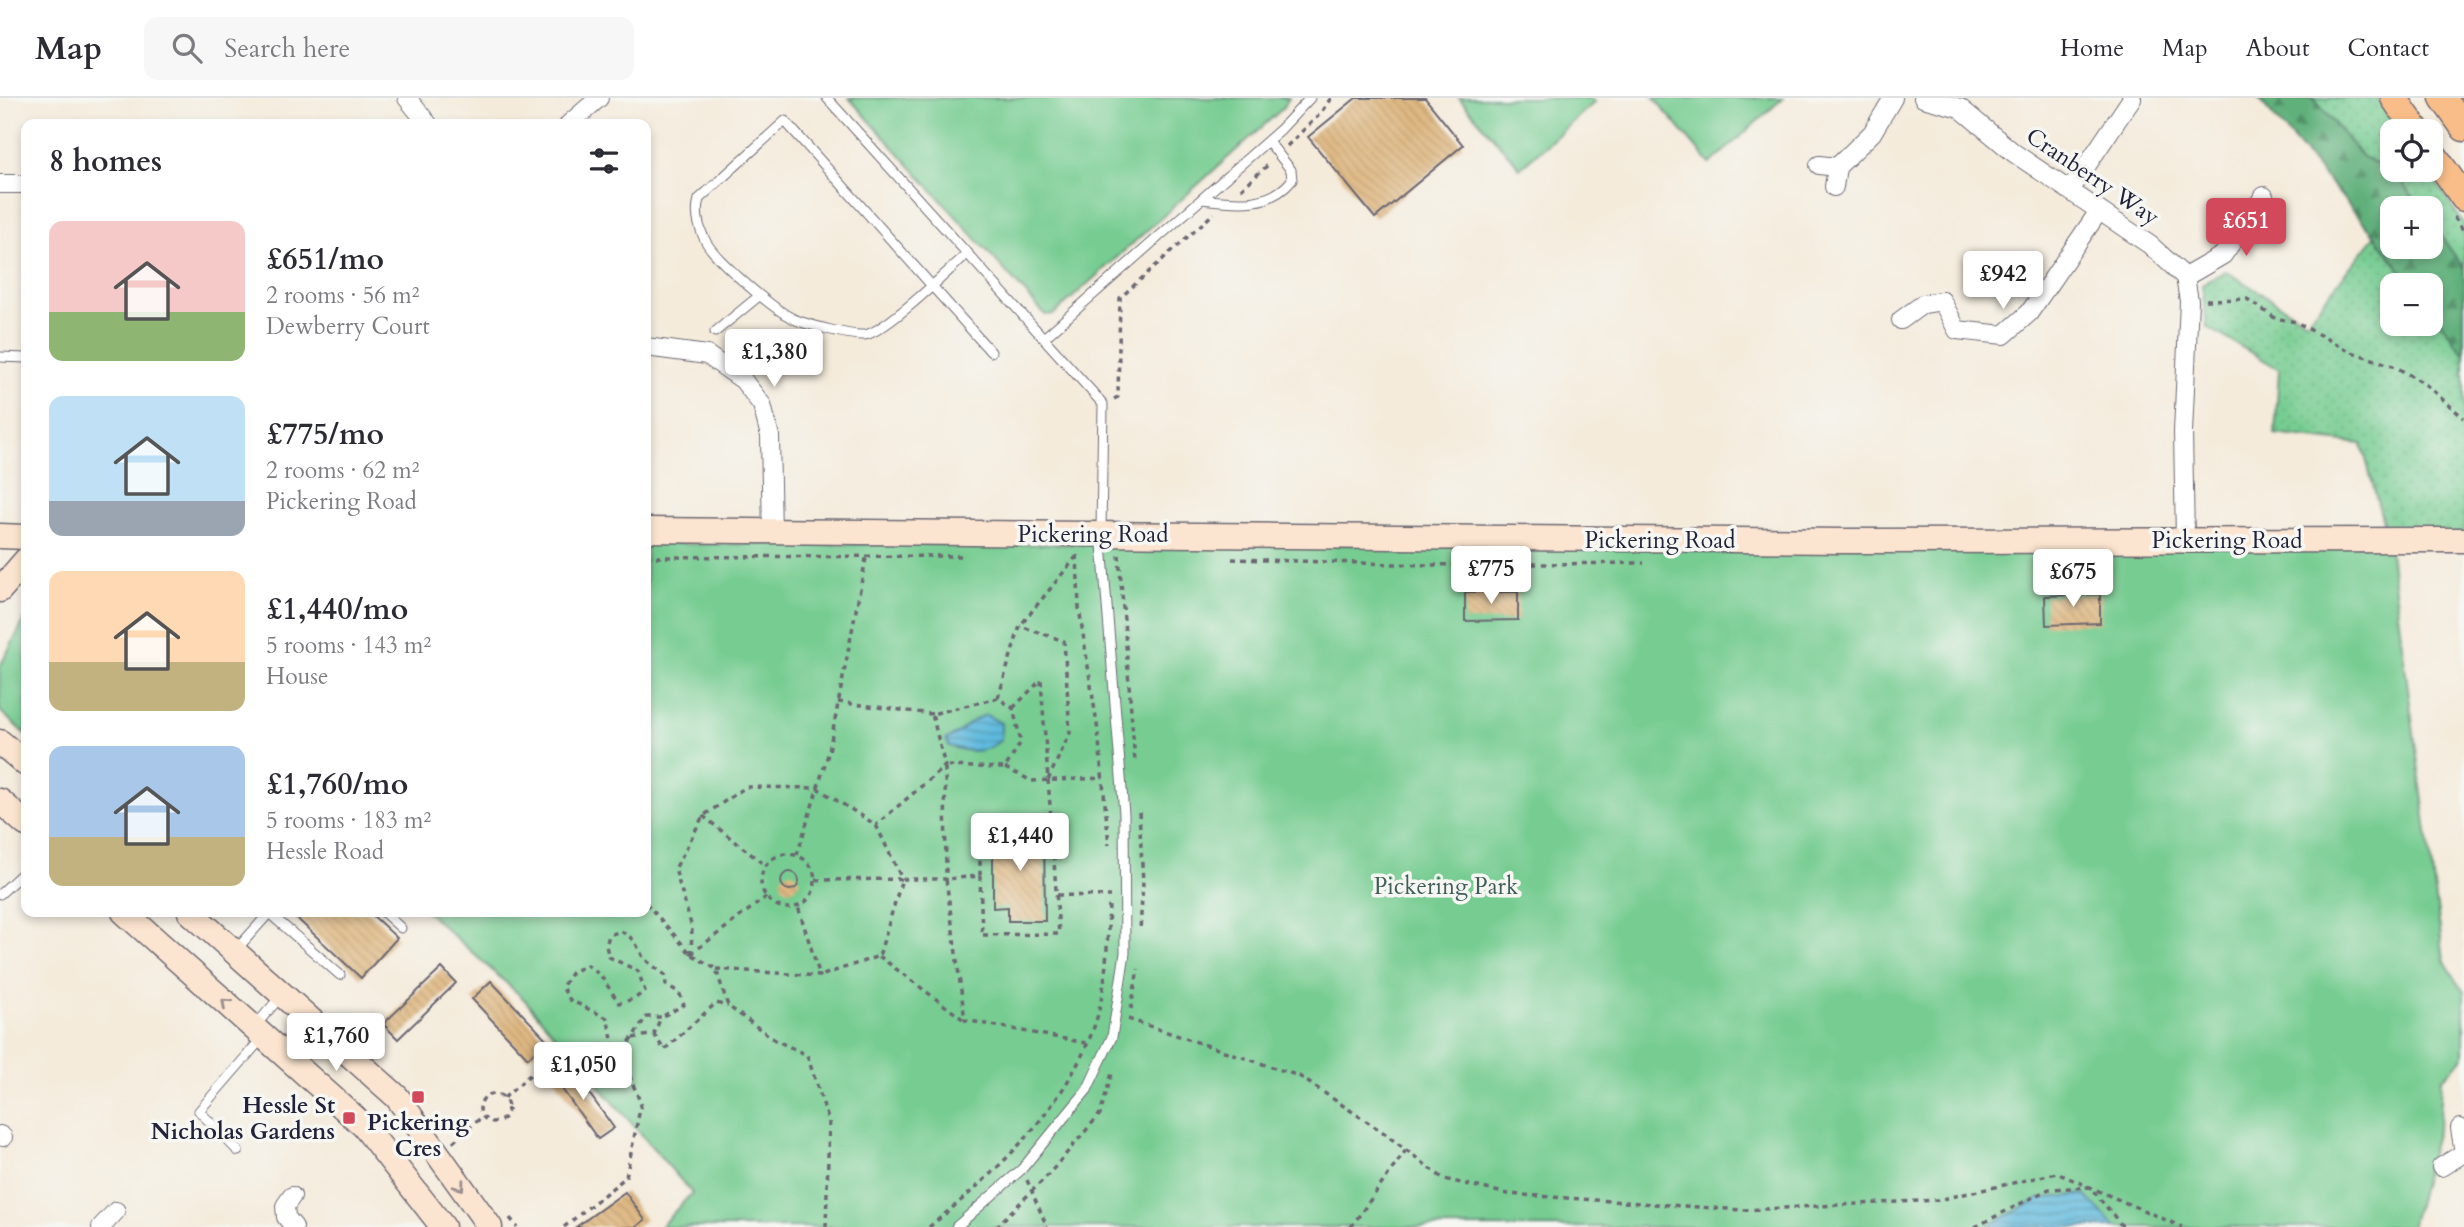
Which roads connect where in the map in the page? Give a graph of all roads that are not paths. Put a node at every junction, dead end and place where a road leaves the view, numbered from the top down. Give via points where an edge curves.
1 (407, 98) edge
2 (599, 98) edge
3 (827, 98) edge
4 (1310, 98) edge
5 (1892, 98) edge
6 (1923, 98) edge
7 (2132, 98) edge
8 (2394, 98) edge
9 (2443, 98) edge
10 (424, 119) edge
11 (575, 119) edge
12 (2409, 119) edge
13 (2464, 128) edge
14 (1268, 141) junction
15 (1819, 165) dead end
16 (1837, 167) junction
17 (2443, 168) edge
18 (0, 184) edge
19 (21, 184) edge
20 (1834, 187) dead end
21 (2071, 190) junction
22 (2264, 196) dead end
23 (2464, 198) edge
24 (1202, 199) junction
25 (2099, 211) junction
26 (968, 253) junction
27 (2186, 277) junction
28 (931, 286) junction
29 (759, 296) junction
30 (1901, 320) dead end
31 (715, 332) dead end
32 (1045, 337) junction
33 (651, 348) edge
34 (992, 352) dead end
35 (0, 357) edge
36 (21, 358) edge
37 (651, 530) edge
38 (1101, 532) junction
39 (772, 533) junction
40 (0, 536) edge
41 (21, 537) edge
42 (2185, 540) junction
43 (2464, 540) edge
44 (21, 565) edge
45 (0, 590) edge
46 (0, 742) edge
47 (21, 761) edge
48 (0, 800) edge
49 (21, 819) edge
50 (21, 875) edge
51 (0, 894) edge
52 (130, 917) edge
53 (196, 917) edge
54 (265, 917) edge
55 (275, 917) edge
56 (389, 917) edge
57 (401, 928) dead end
58 (234, 951) junction
59 (340, 975) dead end
60 (282, 994) junction
61 (259, 1032) junction
62 (2460, 1128) dead end
63 (239, 1151) dead end
64 (2464, 1153) edge
65 (2441, 1167) dead end
66 (292, 1196) dead end
67 (116, 1211) dead end
68 (101, 1227) edge
69 (294, 1227) edge
70 (443, 1227) edge
71 (490, 1227) edge
72 (956, 1227) edge

1 - 10 street
2 - 11 street
3 - 26 lane
4 - 14 lane
5 - 16 street via 1872,133
6 - 21 street, Cranberry Way via 1960,108 2014,153
7 - 21 street
8 - 12 main road
9 - 13 main road
14 - 24 lane
14 - 24 lane via 1292,170 1292,180 1283,192 1270,199
15 - 16 street
16 - 20 street
17 - 23 main road
18 - 19 street
21 - 25 street, Cranberry Way
22 - 27 street via 2223,255
24 - 32 lane
25 - 27 street, Cranberry Way via 2150,245
25 - 30 street via 2029,313 2004,335 1957,330 1942,300 1923,304
26 - 28 lane
26 - 32 lane
27 - 42 street
28 - 29 lane via 883,327 865,335 795,320
28 - 29 lane via 785,121 699,199 695,212 706,242
28 - 34 lane
29 - 31 lane
32 - 38 lane via 1103,404
33 - 39 street via 707,355 743,380 762,405 770,436
35 - 36 lane
37 - 39 street, Pickering Road
38 - 39 street, Pickering Road
38 - 42 street, Pickering Road via 1342,538
38 - 72 lane via 1124,814 1125,953 1112,1037 1087,1090 1022,1169
40 - 41 street
42 - 43 street, Pickering Road
44 - 45 street
46 - 47 street
48 - 49 street
50 - 51 lane
61 -> 52 street
53 - 58 street
54 - 58 lane
55 - 59 lane
56 - 57 lane
58 - 60 street
60 - 61 lane
60 -> 71 street via 397,1097
61 - 63 lane via 199,1111
61 - 70 street via 364,1126
62 - 64 street
64 - 65 street
66 - 69 street via 285,1206
67 - 68 street

